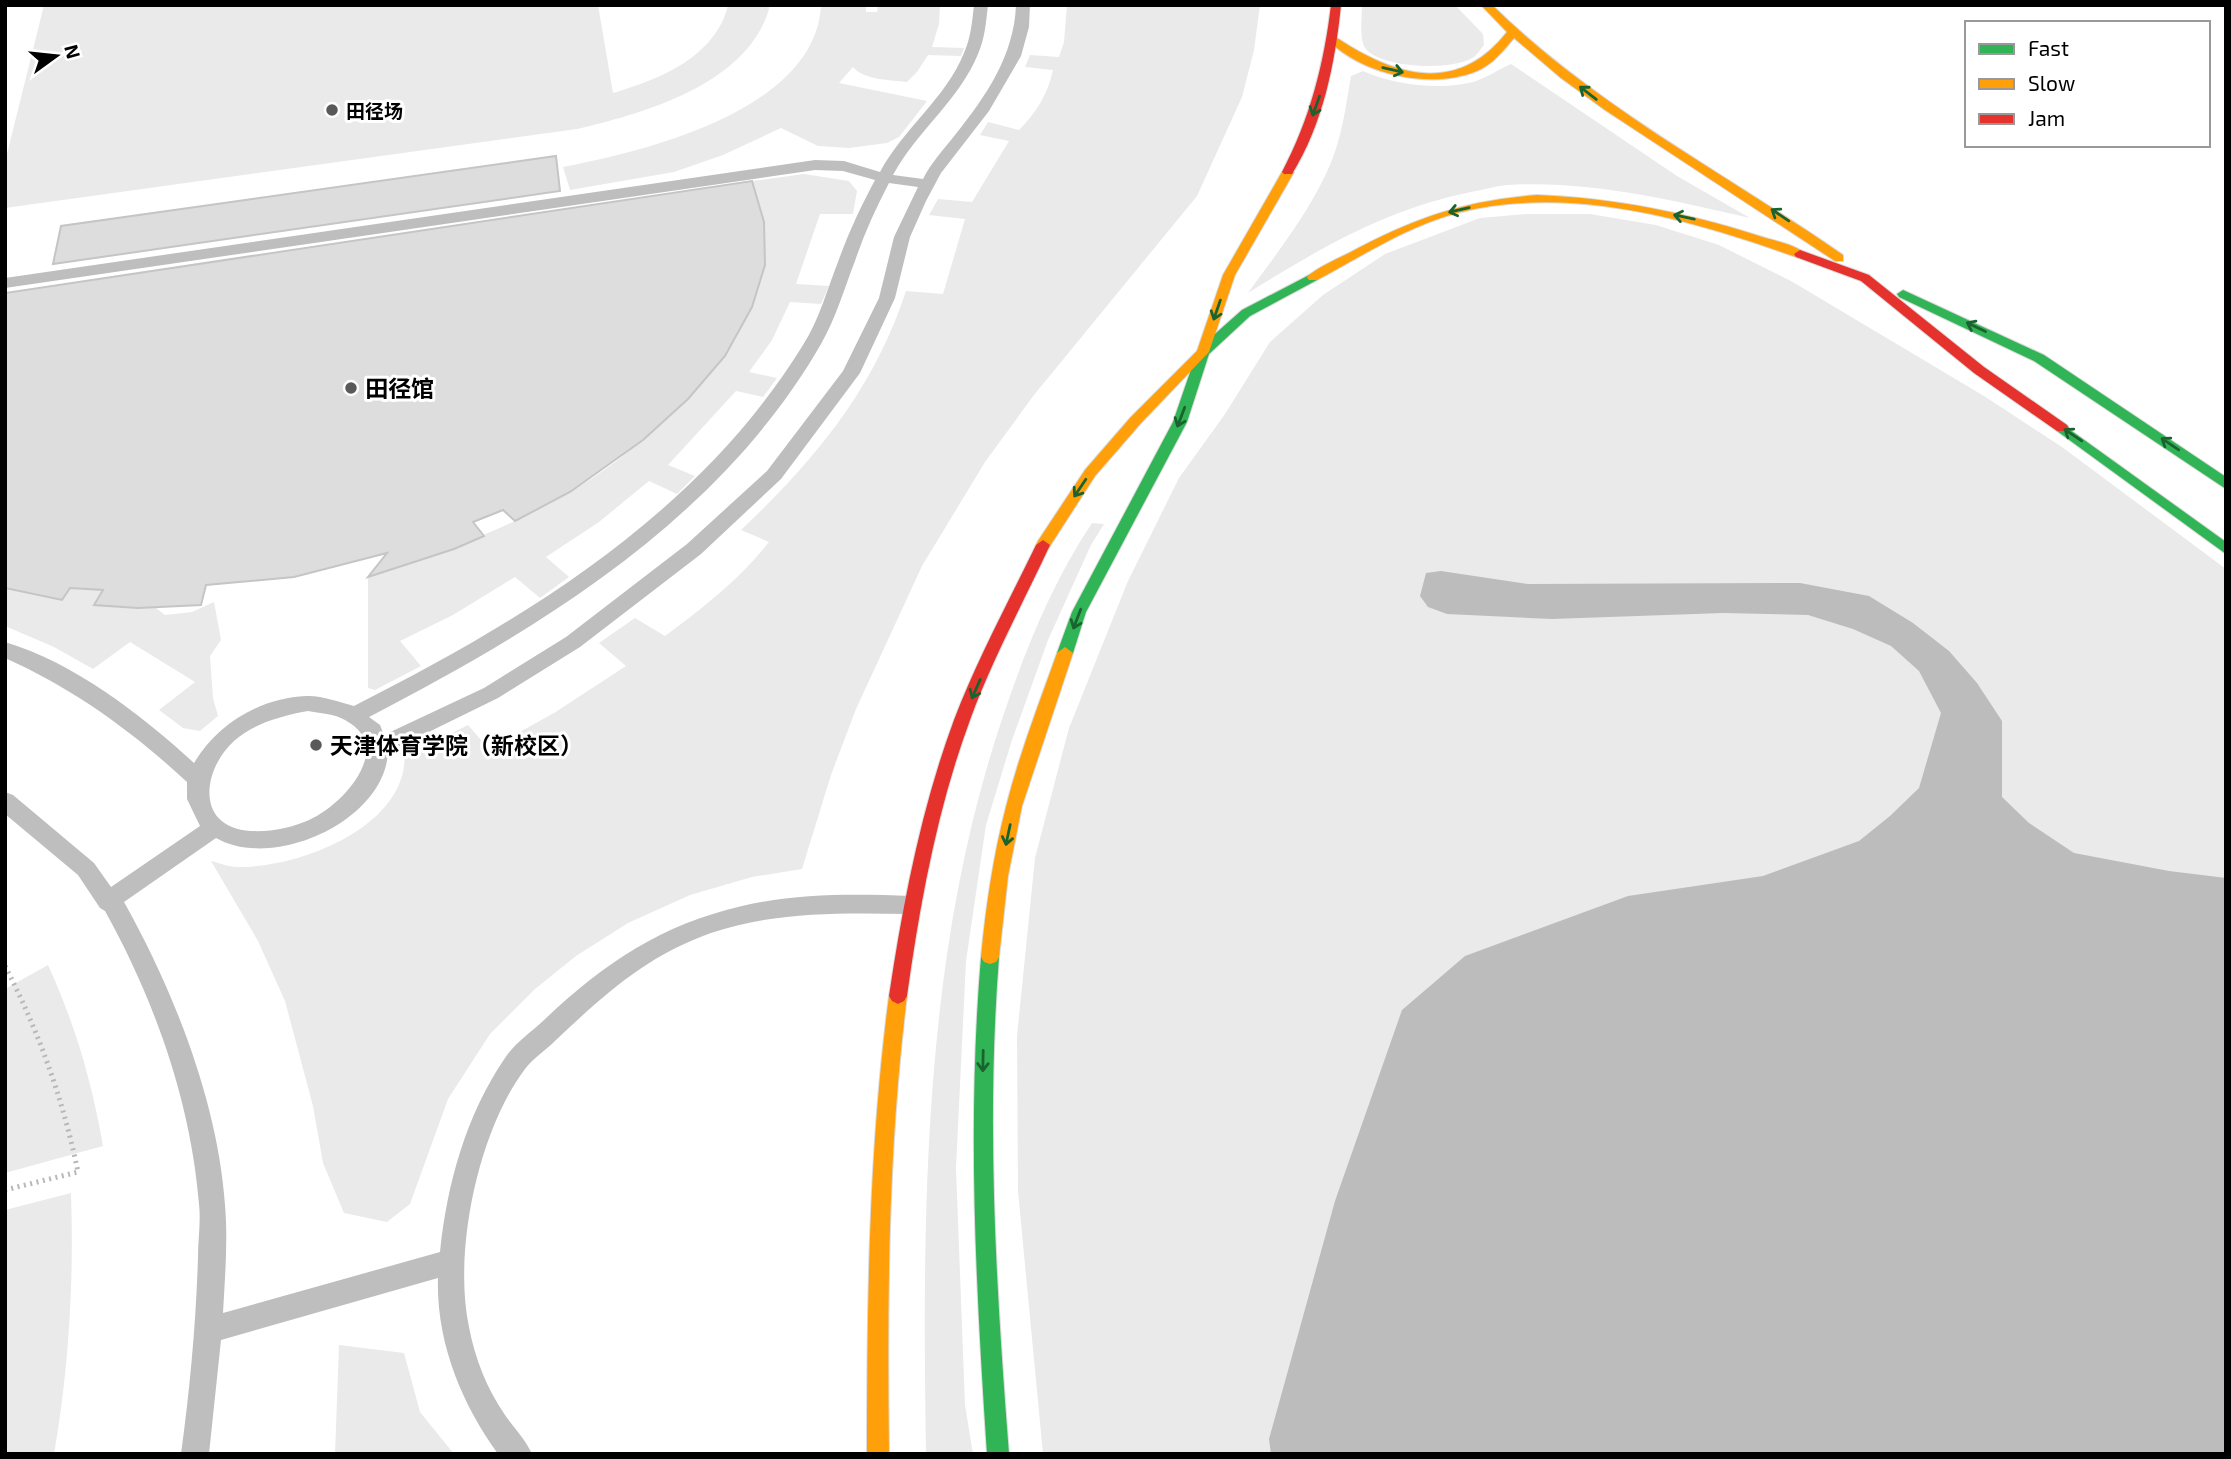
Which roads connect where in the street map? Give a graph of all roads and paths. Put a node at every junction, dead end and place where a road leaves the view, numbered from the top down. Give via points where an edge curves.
1 (981, 5) edge
2 (1023, 5) edge
3 (1336, 5) edge
4 (1486, 5) edge
5 (1512, 33) junction
6 (1333, 40) junction
7 (885, 178) junction
8 (927, 184) junction
9 (1865, 278) junction
10 (5, 282) edge
11 (1203, 352) junction
12 (2226, 484) edge
13 (2226, 549) edge
14 (5, 649) edge
15 (356, 714) junction
16 (378, 747) junction
17 (197, 778) junction
18 (5, 801) edge
19 (215, 827) junction
20 (108, 901) junction
21 (911, 905) junction
22 (5, 966) edge
23 (5, 1190) edge
24 (453, 1261) junction
25 (208, 1330) junction
26 (195, 1454) edge
27 (518, 1454) edge
28 (878, 1454) edge
29 (998, 1454) edge

1 - 7 lane via 976,41 962,73 902,148
2 - 8 lane via 1014,56 982,111
3 - 6 main road
4 - 5 main road
6 -> 5 main road via 1377,66 1444,75 1484,65 1499,56
9 -> 5 main road via 1769,207 1600,103
6 -> 11 main road via 1320,95 1297,156 1229,275
7 - 8 lane
7 - 10 lane via 844,166 815,165
7 - 15 lane via 813,344 739,444 694,492 647,534 522,624
8 - 16 lane via 902,237 882,311 851,373 774,475 694,550 573,642 491,693
9 -> 11 main road via 1691,218 1553,199 1509,201 1453,211 1369,247 1246,313
12 -> 9 main road via 2039,358
13 -> 9 main road via 1979,370
11 -> 21 main road via 1090,473 1045,541 963,718 934,807
11 -> 29 main road via 1180,422 1079,612 1009,826 996,895 984,1014 981,1166
14 - 17 lane via 120,711
15 - 16 lane via 371,728
15 - 17 lane via 334,706 279,708 226,736
16 - 19 lane via 375,770 362,792 340,813 313,829 251,840
17 - 19 lane via 196,800 205,820
18 - 20 lane via 86,869
19 - 20 lane
20 - 25 lane via 136,942 157,989 196,1122 212,1196
21 - 24 lane via 786,905 737,915 642,954 596,987 516,1062 488,1112 469,1168
21 - 28 main road via 893,1030 882,1169
22 - 23 path via 41,1036 68,1121 78,1172
24 - 25 lane
24 - 27 lane via 450,1292 460,1345 479,1403
25 - 26 lane

